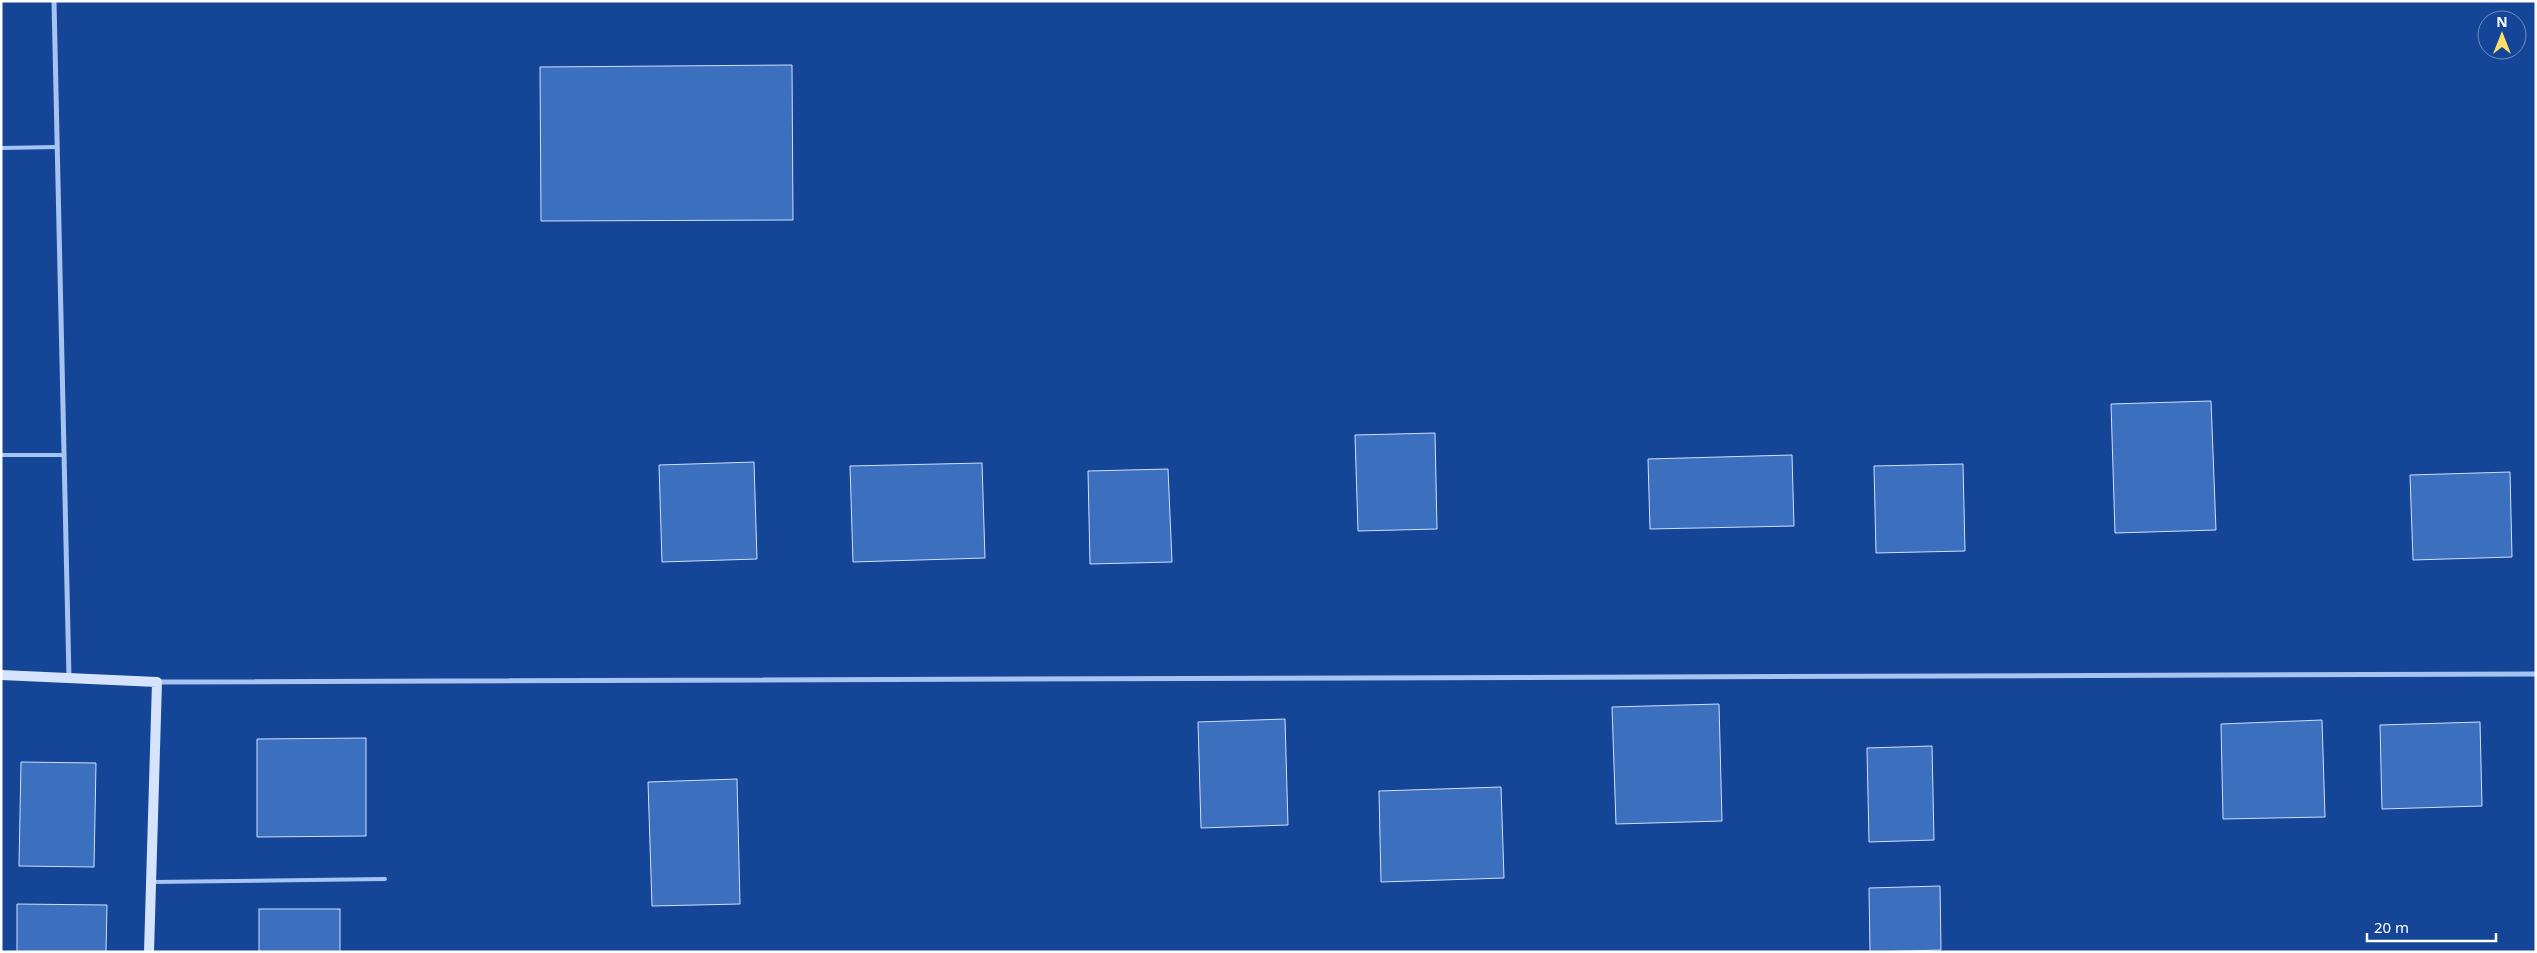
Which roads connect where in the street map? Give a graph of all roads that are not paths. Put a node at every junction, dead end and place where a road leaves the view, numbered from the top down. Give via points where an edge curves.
1 (54, 1) edge
2 (57, 147) junction
3 (1, 148) edge
4 (1, 454) edge
5 (64, 455) junction
6 (2536, 674) edge
7 (1, 675) edge
8 (69, 678) junction
9 (157, 682) junction
10 (385, 879) dead end
11 (151, 882) junction
12 (149, 952) edge

1 - 2 street
2 - 3 lane
2 - 5 street
4 - 5 lane
5 - 8 street
6 - 9 street
7 - 8 street
8 - 9 street
9 - 11 street
10 - 11 lane
11 - 12 street

